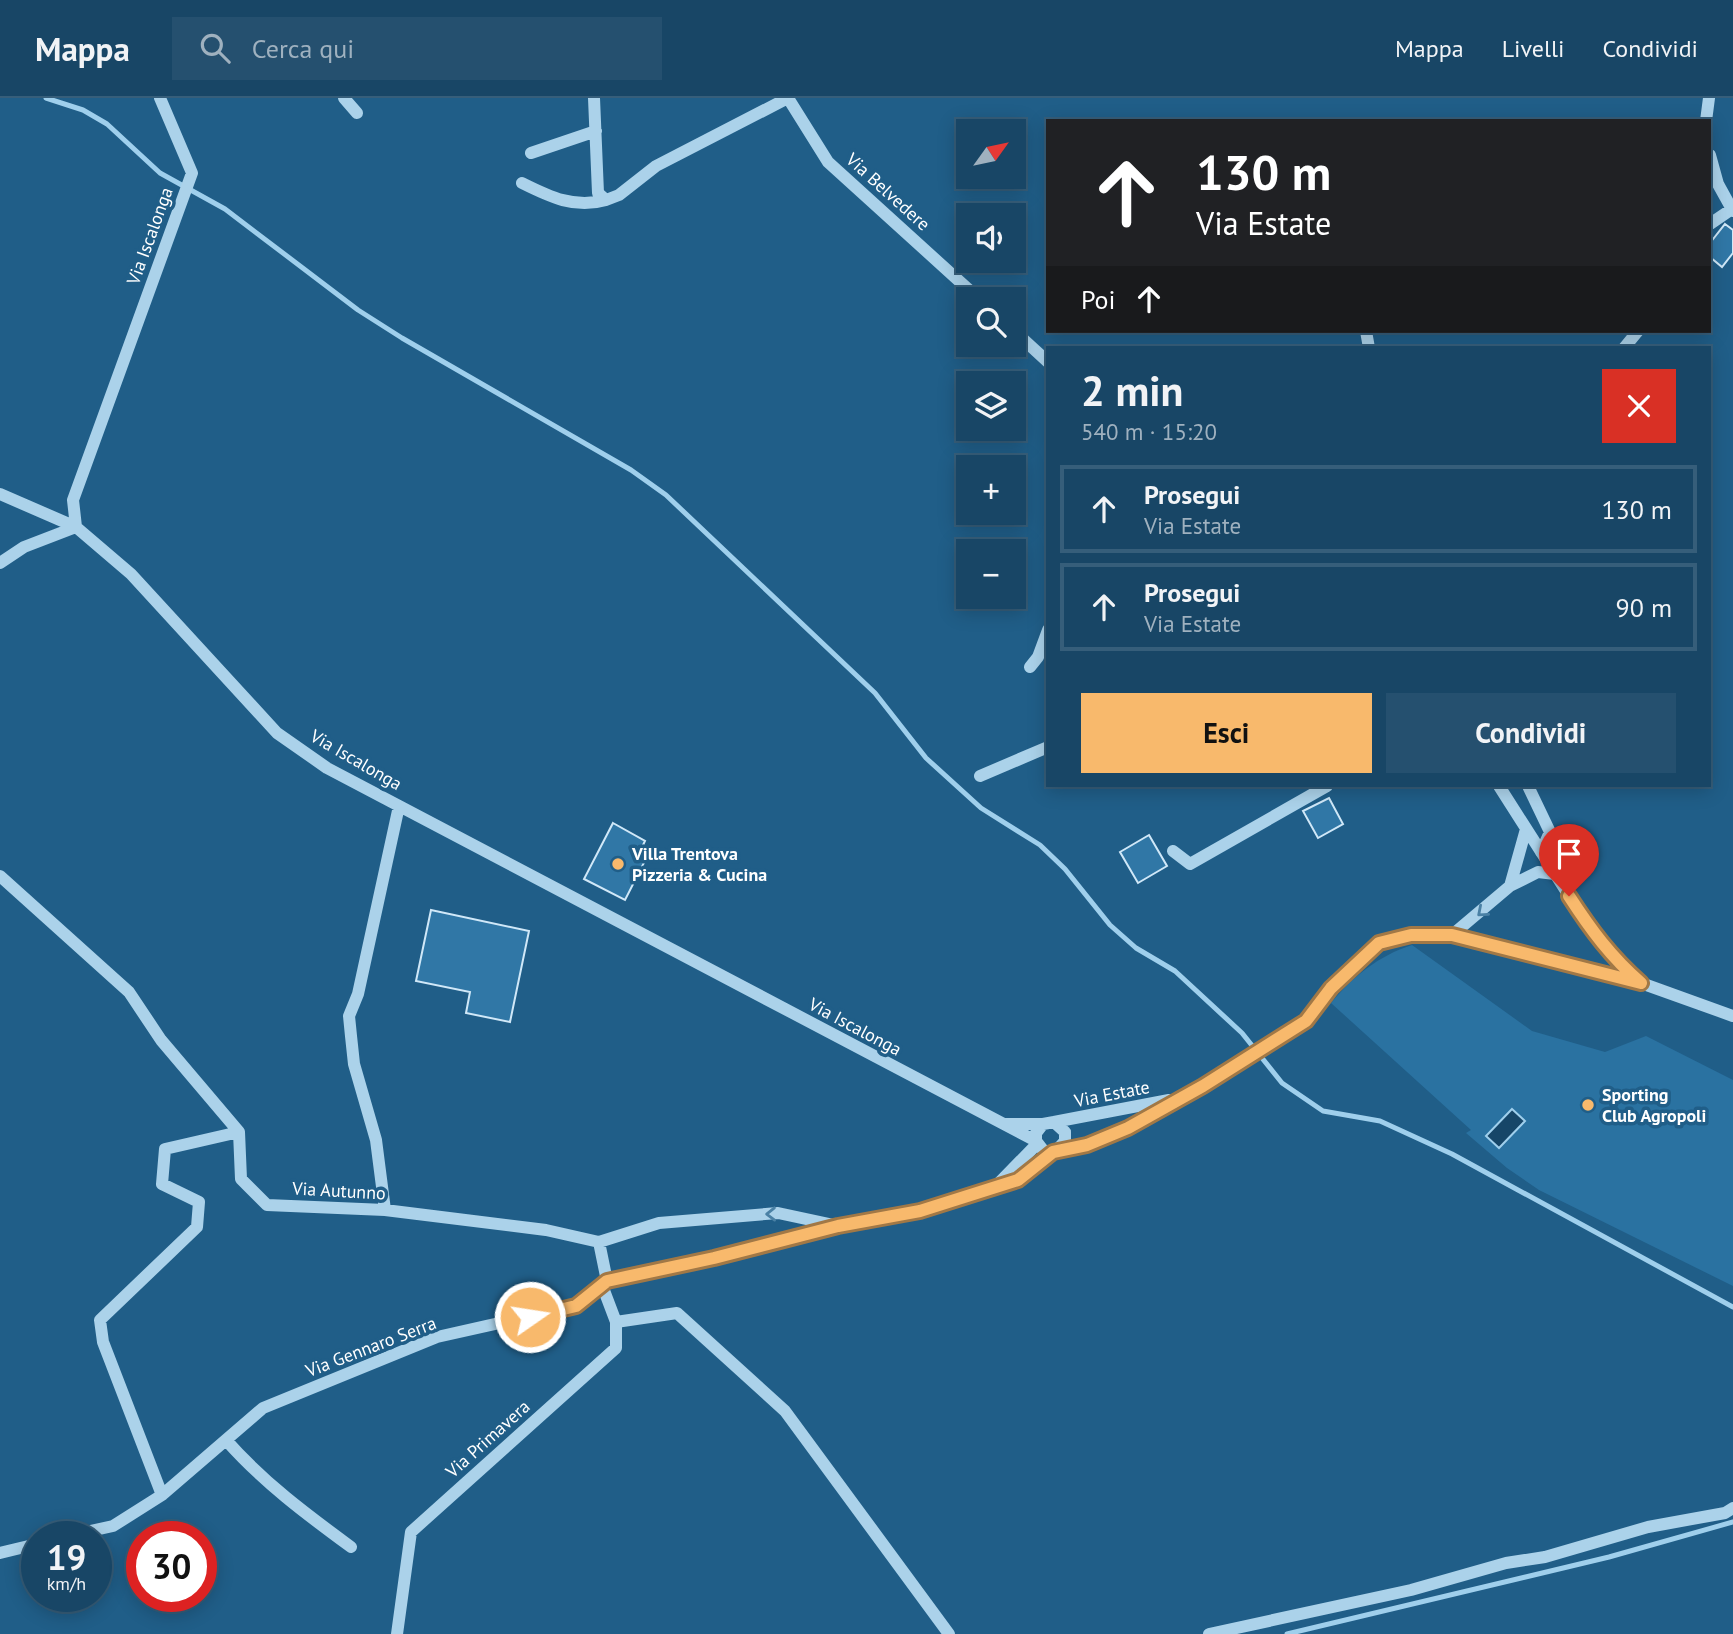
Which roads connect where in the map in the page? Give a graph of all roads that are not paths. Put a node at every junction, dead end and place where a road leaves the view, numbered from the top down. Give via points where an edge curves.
1 (160, 98) edge
2 (344, 98) edge
3 (594, 98) edge
4 (788, 98) edge
5 (1709, 98) edge
6 (357, 113) dead end
7 (1706, 119) edge
8 (596, 131) junction
9 (531, 153) dead end
10 (1711, 159) edge
11 (522, 183) dead end
12 (606, 200) junction
13 (1732, 210) edge
14 (1711, 223) edge
15 (966, 287) edge
16 (1026, 342) edge
17 (1046, 360) edge
18 (0, 494) edge
19 (76, 527) junction
20 (0, 563) edge
21 (1046, 635) edge
22 (1030, 667) dead end
23 (1046, 748) edge
24 (980, 776) dead end
25 (1325, 787) edge
26 (1500, 787) edge
27 (1528, 787) edge
28 (399, 806) junction
29 (1526, 829) junction
30 (1173, 851) dead end
31 (1541, 852) junction
32 (1555, 874) junction
33 (0, 876) edge
34 (1510, 886) junction
35 (1452, 935) junction
36 (1641, 983) junction
37 (1733, 1016) edge
38 (1176, 1099) junction
39 (1048, 1123) junction
40 (1002, 1124) junction
41 (239, 1132) junction
42 (1036, 1142) junction
43 (1054, 1152) junction
44 (993, 1189) junction
45 (385, 1210) junction
46 (838, 1226) junction
47 (599, 1242) junction
48 (604, 1283) junction
49 (616, 1322) junction
50 (226, 1440) junction
51 (162, 1495) junction
52 (1733, 1508) edge
53 (112, 1526) edge
54 (351, 1547) dead end
55 (21, 1548) edge
56 (0, 1553) edge
57 (397, 1634) edge
58 (949, 1634) edge
59 (1209, 1634) edge

1 - 19 street, Via Iscalonga via 192,173 73,500
2 - 6 street
3 - 8 street
4 - 12 street via 656,166
4 - 15 street, Via Belvedere via 828,162
5 - 7 street
8 - 9 street
8 - 12 street via 598,193
10 - 13 street
11 - 12 street via 556,200 590,205
13 - 14 street
16 - 17 street
18 - 19 street
19 - 20 street via 24,547
19 - 28 street, Via Iscalonga via 131,574 277,733 327,768
21 - 22 street
23 - 24 street
25 - 30 street via 1190,864
26 - 29 street
27 - 31 street via 1550,832
28 - 40 street, Via Iscalonga
28 - 45 street via 358,994 349,1016 354,1064 376,1140
29 - 31 street
29 - 34 street
31 - 32 street
32 - 34 street via 1538,872
32 - 36 street via 1598,941
33 - 41 street via 129,992 161,1040
34 -> 35 street
35 - 36 street, Via Estate
35 - 38 street, Via Estate via 1411,935 1379,943 1331,988 1306,1021
36 - 37 street
38 - 39 street, Via Estate
38 - 43 street, Via Estate via 1128,1128 1087,1145
39 - 40 street, Via Iscalonga
39 - 42 street via 1036,1133
39 - 43 street via 1062,1128 1066,1136 1063,1146
40 - 42 street, Via Iscalonga
41 - 45 street, Via Autunno via 242,1179 267,1205
41 - 51 street via 165,1149 162,1184 199,1202 197,1227 100,1320 103,1342
42 - 43 street via 1043,1150
42 - 44 street, Via Estate
43 - 44 street, Via Estate via 1018,1180
44 - 46 street, Via Estate via 920,1211
45 - 47 street, Via Autunno via 546,1230
46 -> 47 street via 778,1213 659,1223
46 - 48 street, Via Gennaro Serra
47 - 48 street
48 - 49 street
48 - 50 street, Via Gennaro Serra via 576,1306 438,1338 263,1408
49 - 57 street, Via Primavera via 616,1348 411,1532
49 - 58 street via 677,1313 785,1411
50 - 51 street, Via Gennaro Serra
50 - 54 street via 251,1469
51 - 53 street, Via Gennaro Serra
52 - 59 street via 1411,1590
55 - 56 street

